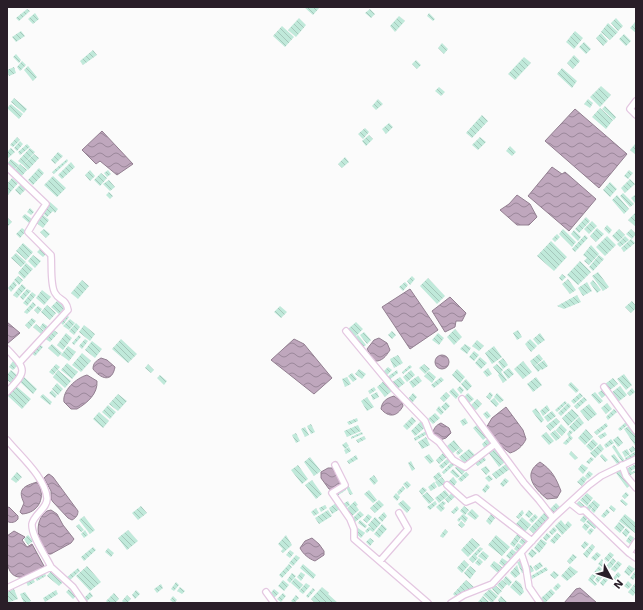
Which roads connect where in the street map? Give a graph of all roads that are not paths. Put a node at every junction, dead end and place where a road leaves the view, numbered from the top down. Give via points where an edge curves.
1 (636, 101) edge
2 (636, 115) edge
3 (7, 167) edge
4 (346, 331) dead end
5 (7, 349) edge
6 (19, 363) junction
7 (604, 387) dead end
8 (7, 392) edge
9 (462, 399) dead end
10 (636, 431) edge
11 (7, 440) edge
12 (495, 444) junction
13 (636, 459) edge
14 (336, 465) dead end
15 (622, 466) junction
16 (448, 485) dead end
17 (636, 488) edge
18 (570, 503) junction
19 (399, 513) dead end
20 (553, 518) junction
21 (532, 541) junction
22 (636, 542) edge
23 (521, 553) junction
24 (629, 553) junction
25 (636, 558) edge
26 (380, 561) junction
27 (51, 567) junction
28 (7, 588) edge
29 (266, 592) dead end
30 (84, 603) edge
31 (274, 603) edge
32 (428, 603) edge
33 (451, 603) edge
34 (540, 603) edge

1 - 2 street via 630,109
3 - 6 street via 46,204 28,232 52,255 55,294 67,303 68,310
4 - 12 street via 394,389 425,421 431,436 453,460 465,467
5 - 6 street
6 - 8 street via 23,372
7 - 10 street
9 - 12 street
11 - 27 street via 37,474 46,494 48,500 32,523 32,528
12 - 20 street
13 - 15 street
14 - 26 street via 345,485 332,493 350,519 354,539
15 - 17 street
15 - 18 street via 601,476
16 - 21 street via 466,502 476,498
18 - 20 street
18 - 24 street via 580,511 584,510
19 - 26 street via 408,529
20 - 21 street
21 - 23 street
22 - 24 street
23 - 33 street via 492,584
23 - 34 street via 529,588
24 - 25 street
26 - 32 street
27 - 28 street
27 - 30 street via 73,587
29 - 31 street

